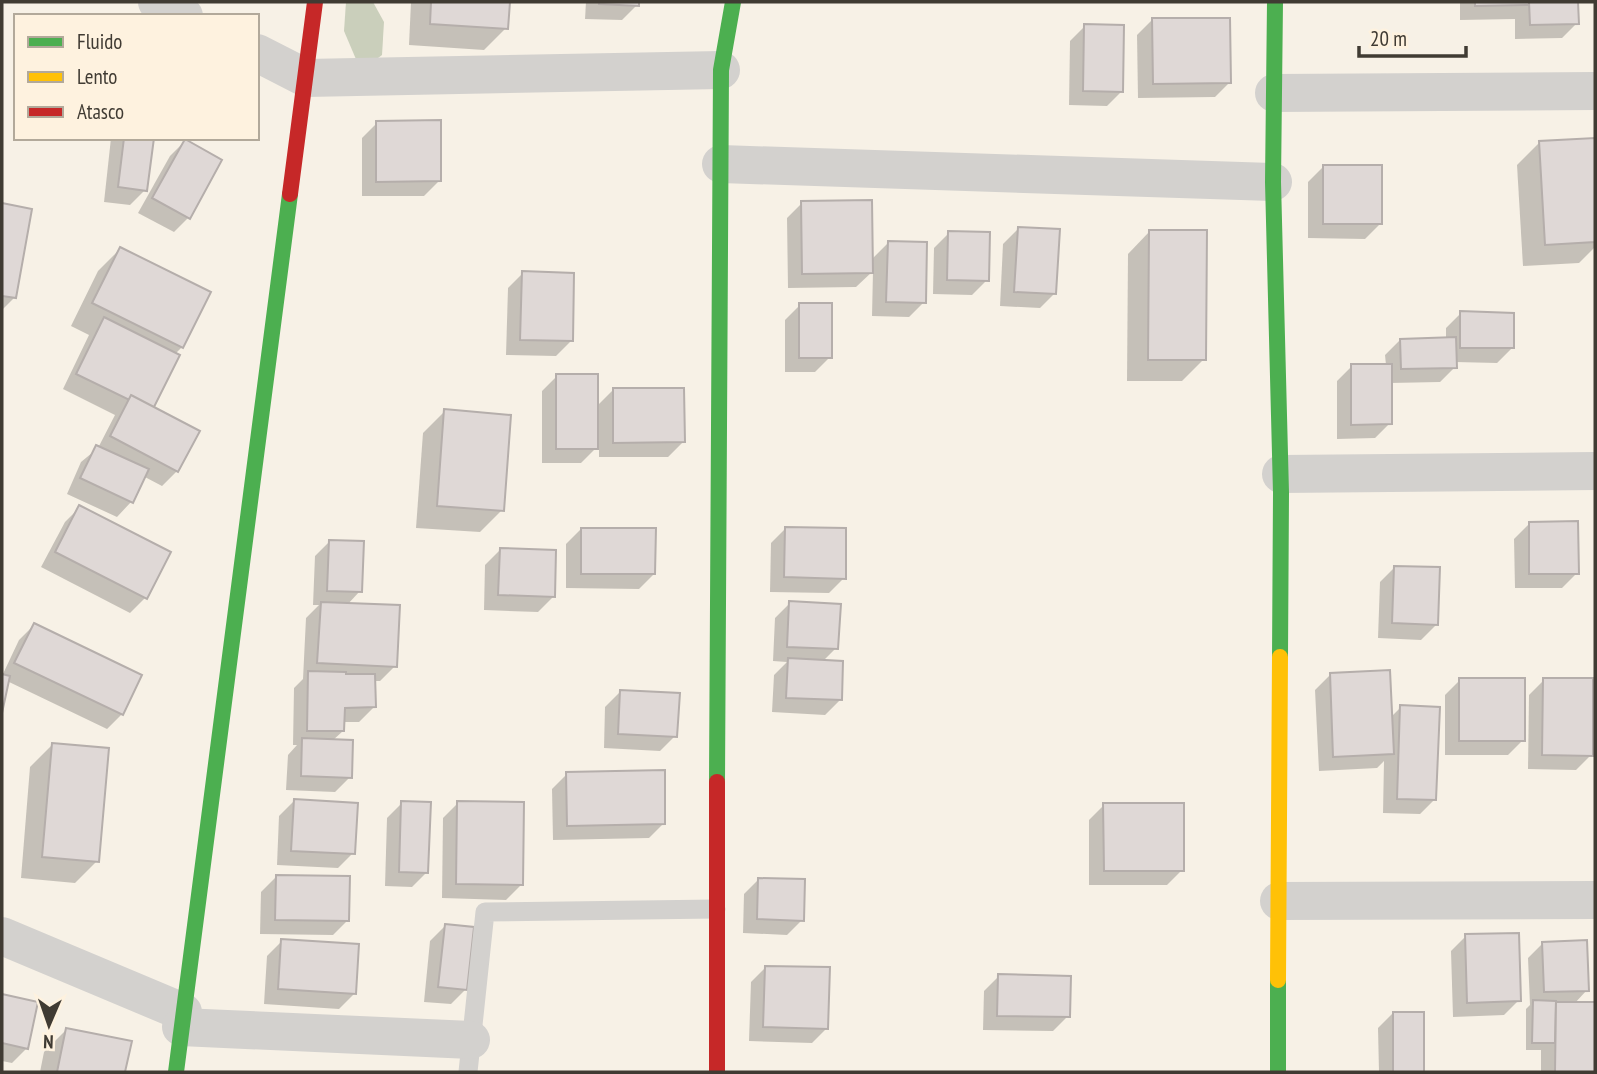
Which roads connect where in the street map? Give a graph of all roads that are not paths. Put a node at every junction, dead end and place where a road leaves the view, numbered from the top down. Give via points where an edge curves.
1 (157, 2) edge
2 (315, 2) edge
3 (733, 2) edge
4 (1275, 2) edge
5 (180, 14) edge
6 (259, 54) edge
7 (721, 70) junction
8 (306, 78) junction
9 (1595, 91) edge
10 (1274, 93) junction
11 (721, 163) junction
12 (1273, 182) junction
13 (1595, 471) edge
14 (1281, 474) junction
15 (1595, 900) edge
16 (1279, 901) junction
17 (716, 909) junction
18 (2, 936) edge
19 (182, 1019) junction
20 (470, 1056) edge
21 (176, 1072) edge
22 (717, 1072) edge
23 (1278, 1072) edge

1 - 5 street
2 - 8 street
3 - 7 street
4 - 10 street
6 - 8 street
7 - 8 street
7 - 11 street
8 - 19 street
9 - 10 street
10 - 12 street
11 - 12 street
11 - 17 street
12 - 14 street
13 - 14 street
14 - 16 street
15 - 16 street
16 - 23 street
17 - 20 lane via 485,912
17 - 22 street
18 - 19 street
19 - 20 street
19 - 21 street

